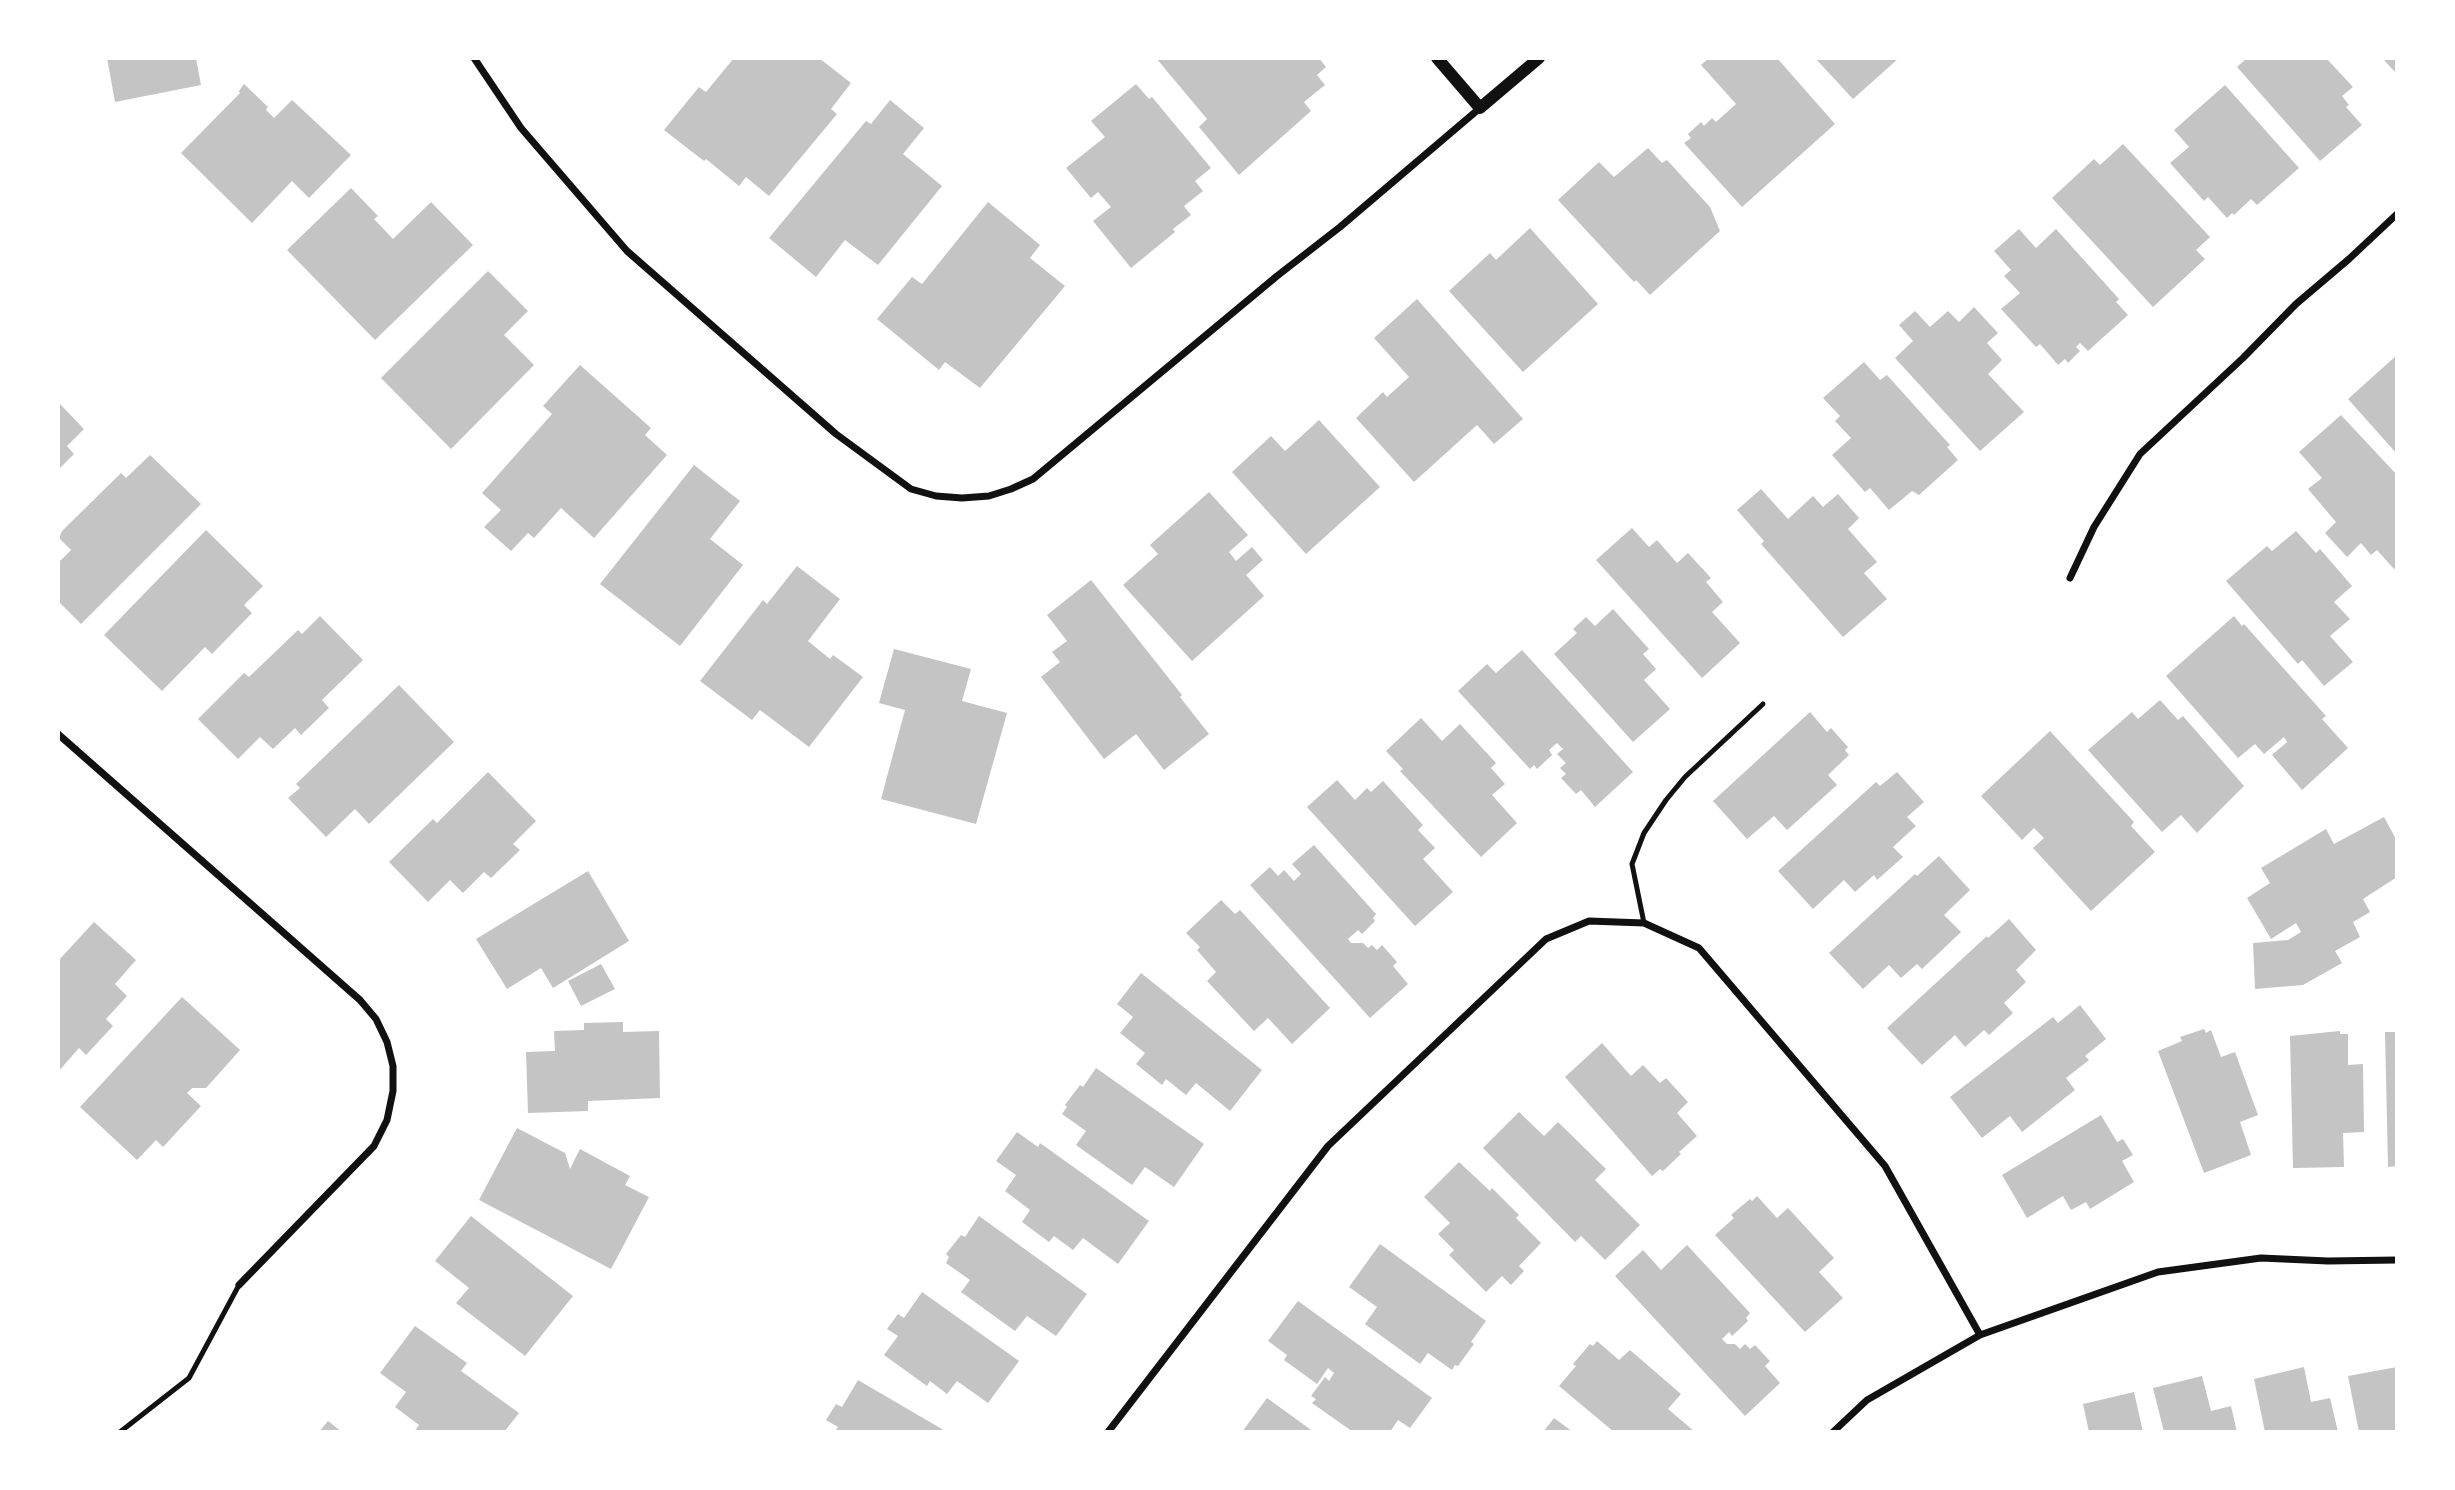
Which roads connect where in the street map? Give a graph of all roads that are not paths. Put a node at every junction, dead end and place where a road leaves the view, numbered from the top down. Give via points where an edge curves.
1 (474, 58) edge
2 (1437, 58) edge
3 (1539, 58) edge
4 (1480, 108) junction
5 (2397, 214) edge
6 (2070, 578) dead end
7 (1763, 704) dead end
8 (58, 734) edge
9 (1644, 923) junction
10 (2397, 1261) edge
11 (239, 1285) joint
12 (1980, 1335) junction
13 (120, 1432) edge
14 (1108, 1432) edge
15 (1833, 1432) edge

1 - 4 street via 521,128 627,251 836,433 911,489 962,498 989,496 1033,479
2 - 4 street
3 - 4 street
5 - 6 street via 2140,454 2094,527
7 - 9 lane via 1685,777 1644,833 1632,864
8 - 11 street via 360,999 387,1042 393,1091 387,1120 374,1146
9 - 12 street via 1699,948 1885,1167
9 - 14 street via 1589,921 1546,939 1357,1117 1328,1146
10 - 12 street via 2261,1258 2158,1272
11 - 13 lane via 189,1378
12 - 15 street via 1867,1400

